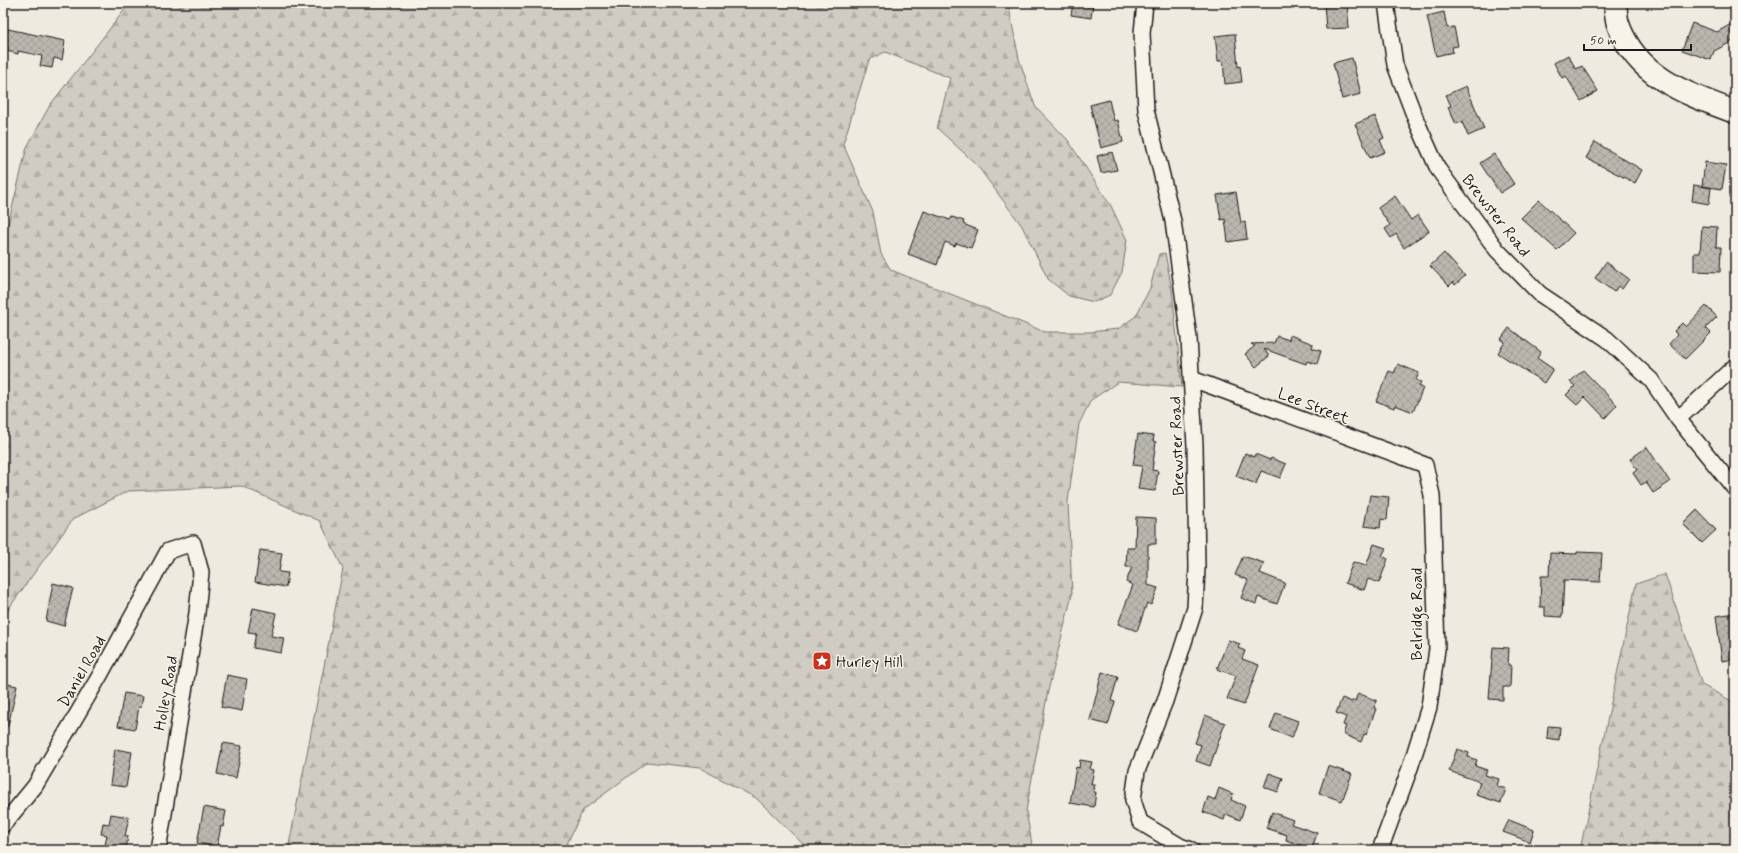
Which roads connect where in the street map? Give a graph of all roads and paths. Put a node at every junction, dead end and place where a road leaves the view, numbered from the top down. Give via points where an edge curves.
1 (1145, 3) edge
2 (1386, 3) edge
3 (1614, 3) edge
4 (1735, 112) edge
5 (1735, 366) edge
6 (1192, 379) junction
7 (1678, 419) junction
8 (1425, 466) joint
9 (1735, 489) edge
10 (193, 543) joint
11 (3, 825) edge
12 (158, 850) edge
13 (1192, 850) edge
14 (1380, 850) edge

1 - 6 street, Brewster Road via 1142,33 1146,110 1173,221
2 - 7 street, Brewster Road via 1395,65 1438,169 1498,250 1540,294 1607,339 1651,380
3 - 4 street via 1618,24 1632,53 1654,75 1698,98
5 - 7 street
6 - 8 street, Lee Street
6 - 13 street, Brewster Road via 1197,568 1194,608 1165,701 1137,771 1133,800 1140,822 1180,846
7 - 9 street, Brewster Road
8 - 14 street, Belridge Road via 1432,495 1437,649 1429,706 1409,772
10 - 11 street, Daniel Road via 168,551 99,677 35,786
10 - 12 street, Holley Road via 201,572 197,613

